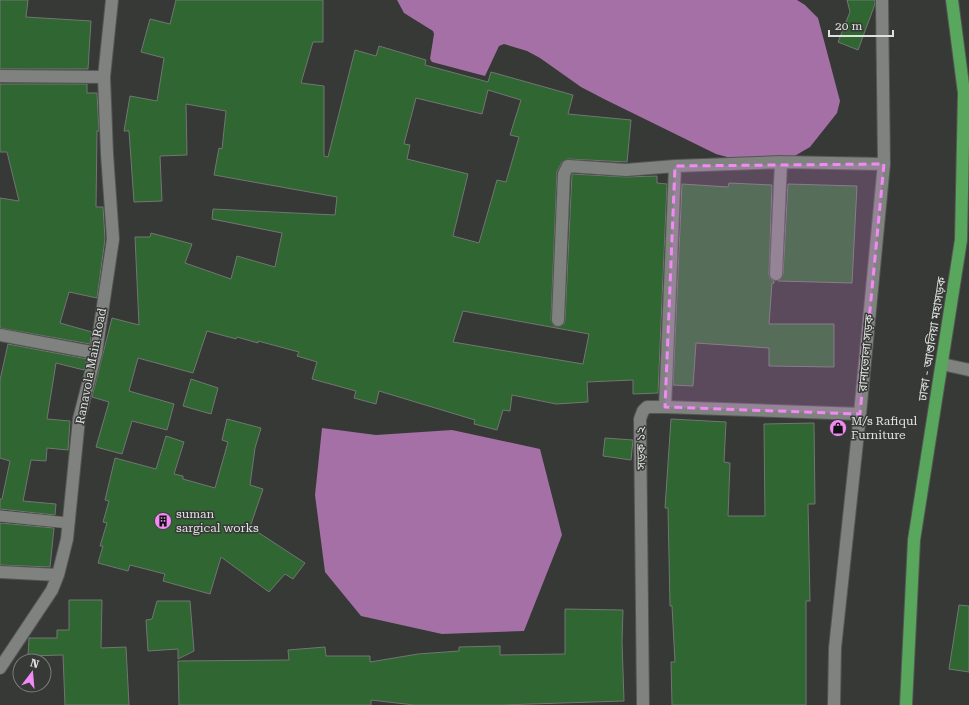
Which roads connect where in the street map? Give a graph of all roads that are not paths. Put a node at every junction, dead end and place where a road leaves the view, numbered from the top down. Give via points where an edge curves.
1 (112, 0) edge
2 (882, 0) edge
3 (952, 0) edge
4 (0, 76) edge
5 (104, 77) junction
6 (782, 162) junction
7 (884, 164) junction
8 (675, 166) junction
9 (776, 274) dead end
10 (558, 320) dead end
11 (0, 335) edge
12 (96, 353) junction
13 (942, 364) junction
14 (969, 370) edge
15 (665, 407) junction
16 (860, 414) junction
17 (0, 516) edge
18 (69, 523) junction
19 (0, 572) edge
20 (58, 576) junction
21 (0, 668) edge
22 (643, 705) edge
23 (834, 705) edge
24 (906, 705) edge

1 - 5 street, Ranavola Main Road
2 - 7 street, রানাভোলা সড়ক
3 - 13 highway, ঢাকা - আশুলিয়া মহাসড়ক via 964,93 961,240
4 - 5 street
5 - 12 street, Ranavola Main Road via 106,154 113,239
6 - 7 street
6 - 8 street
6 - 9 street
7 - 16 street, রানাভোলা সড়ক
8 - 10 street via 626,170 568,166 564,174
8 - 15 street
11 - 12 street
12 - 18 street, Ranavola Main Road via 79,419
13 - 14 street
13 - 24 highway, ঢাকা - আশুলিয়া মহাসড়ক via 914,540
15 - 16 street, সড়ক ১২
15 - 22 street, সড়ক ১২ via 648,407 640,419
16 - 23 street, রানাভোলা সড়ক via 834,648
17 - 18 lane
18 - 20 street, Ranavola Main Road
19 - 20 street
20 - 21 street, Ranavola Main Road via 52,590

